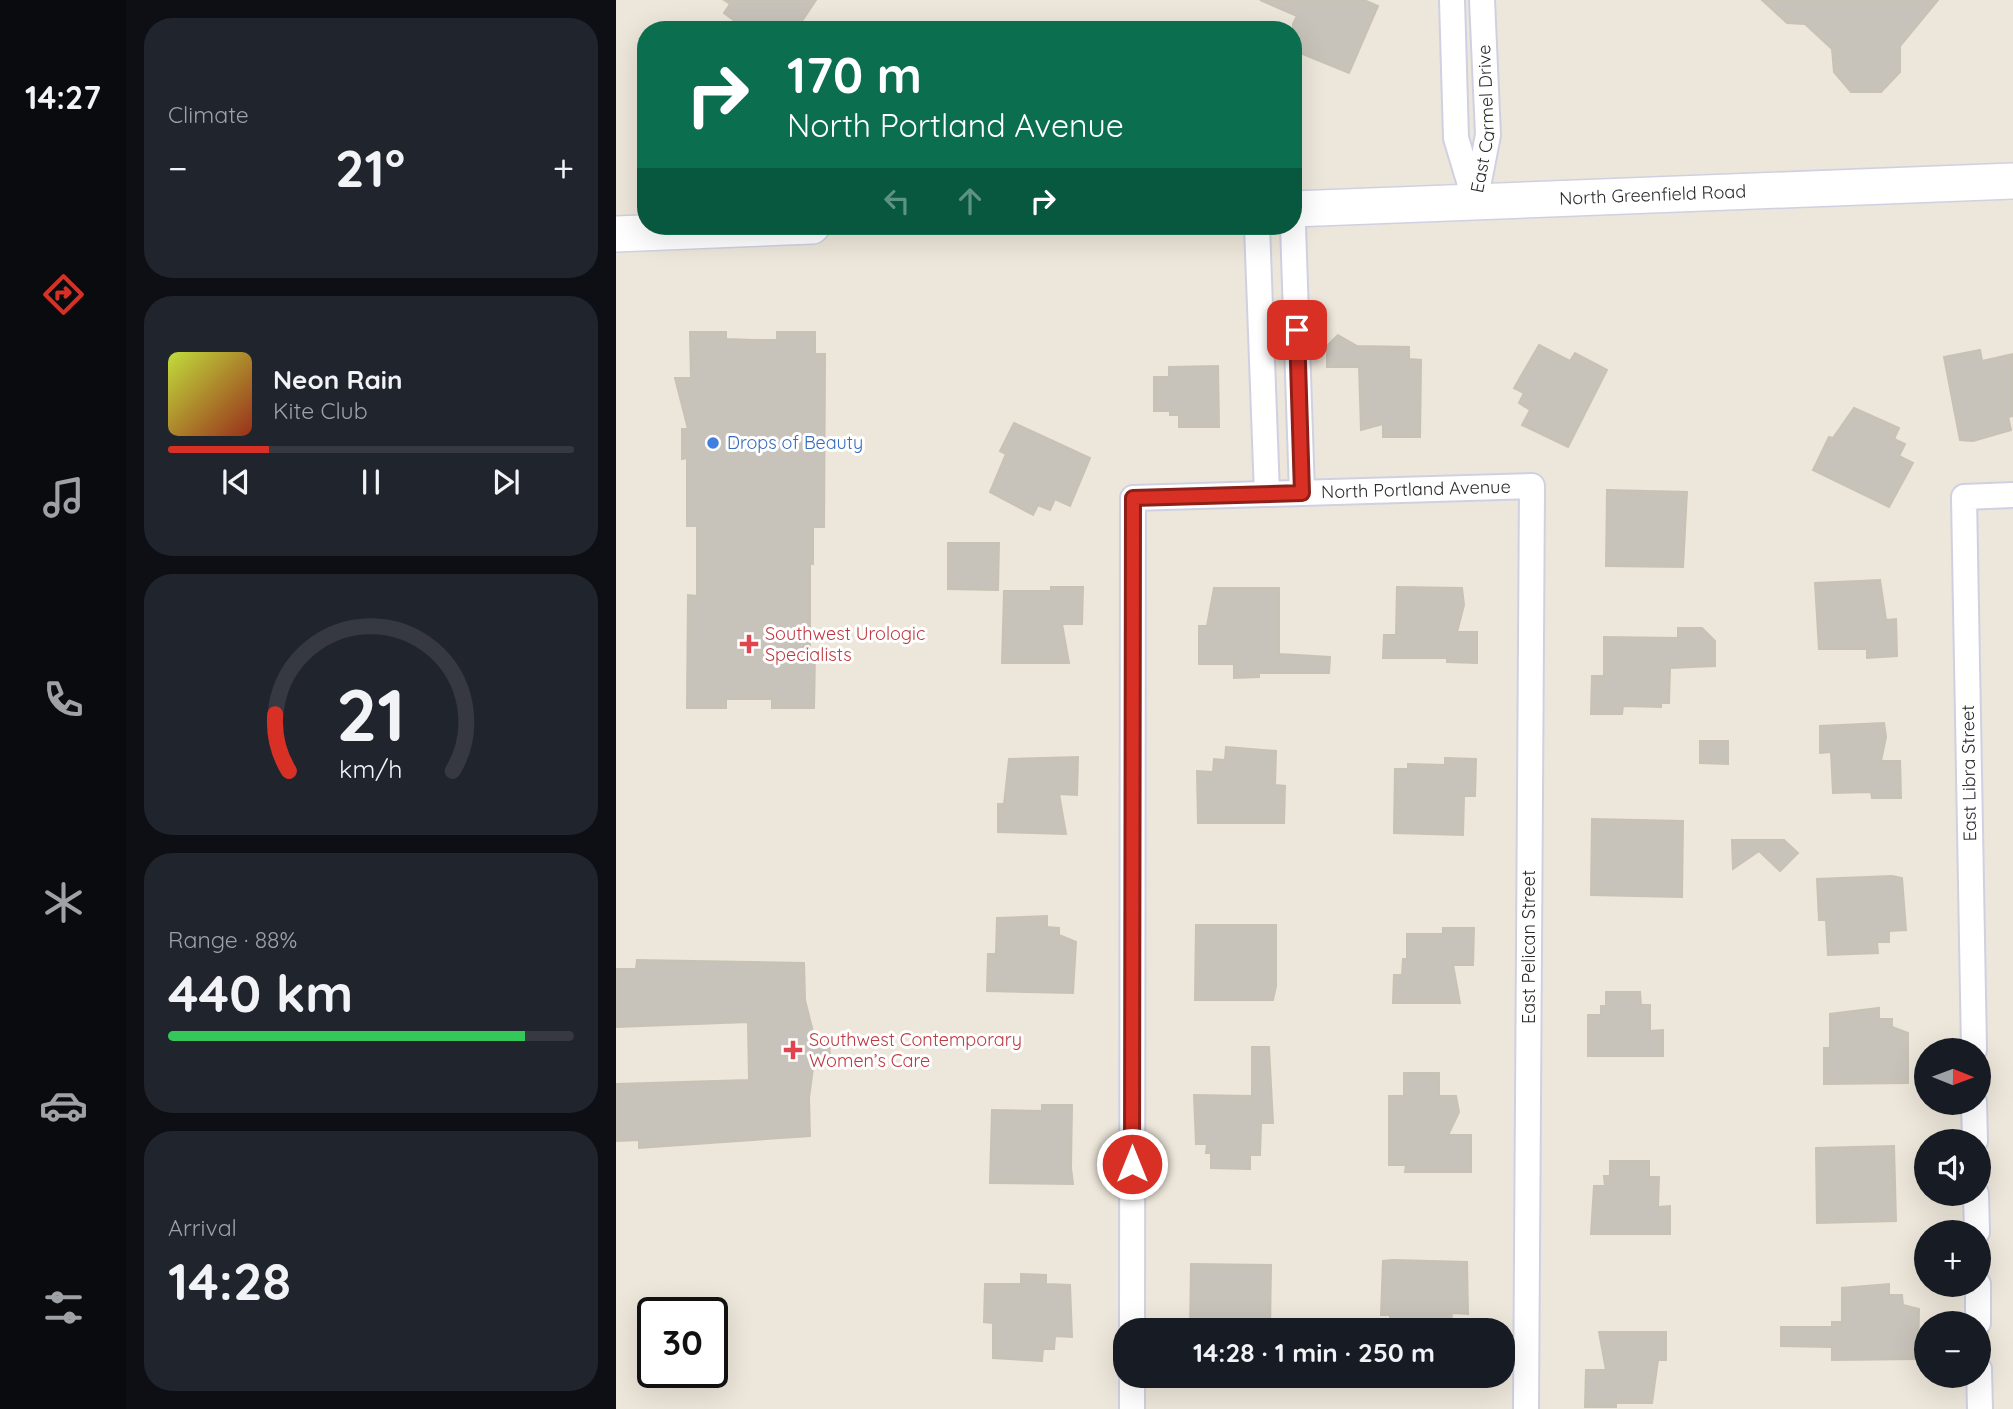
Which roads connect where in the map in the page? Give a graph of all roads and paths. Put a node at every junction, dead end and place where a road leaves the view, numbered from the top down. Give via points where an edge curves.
1 (1452, 0) edge
2 (1482, 0) edge
3 (2013, 181) edge
4 (1475, 201) junction
5 (1302, 209) edge
6 (637, 233) edge
7 (616, 234) edge
8 (1257, 235) edge
9 (1293, 235) edge
10 (1532, 486) joint
11 (1302, 493) junction
12 (1267, 494) junction
13 (2013, 495) edge
14 (1973, 1038) edge
15 (1132, 1318) edge
16 (1132, 1388) edge
17 (1979, 1388) edge
18 (1132, 1409) edge
19 (1526, 1409) edge
20 (1980, 1409) edge

1 - 4 street, East Carmel Drive via 1456,138
2 - 4 street, East Carmel Drive via 1488,135
3 - 4 main road, North Greenfield Road
4 - 5 main road, North Greenfield Road
6 - 7 main road
8 - 12 street
9 - 11 street
10 - 11 street, North Portland Avenue
10 - 19 street, East Pelican Street
11 - 12 street, North Portland Avenue
12 - 15 street, North Portland Avenue via 1133,498
13 - 14 street, East Libra Street via 1964,497
16 - 18 street
17 - 20 street

